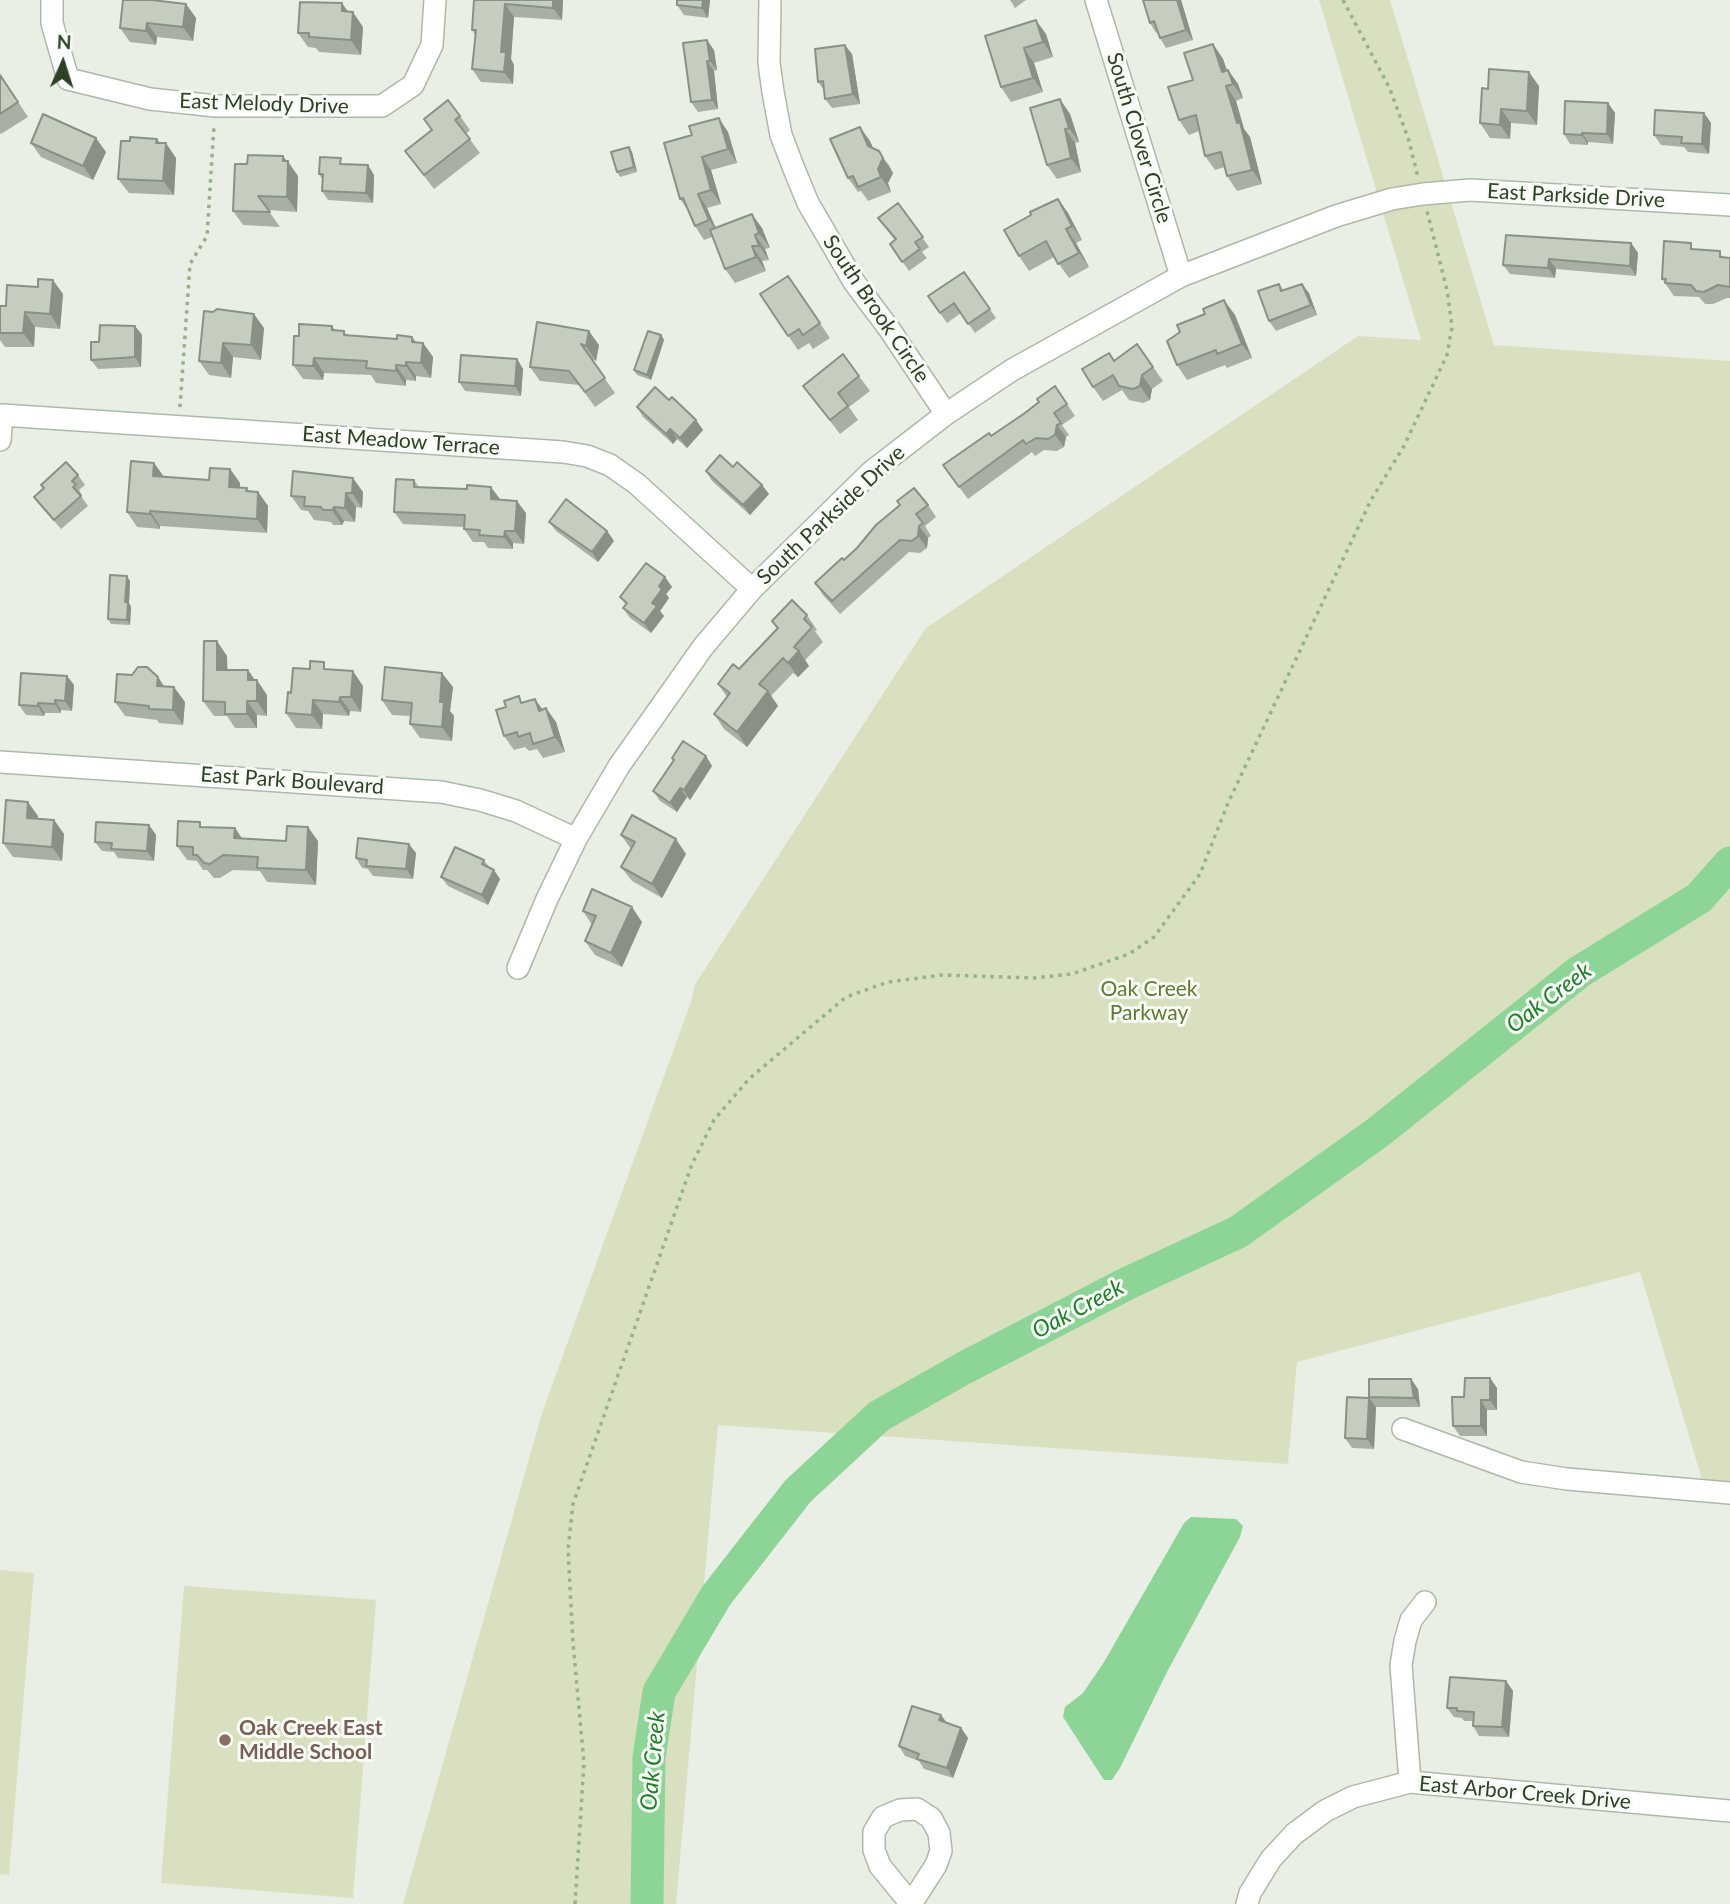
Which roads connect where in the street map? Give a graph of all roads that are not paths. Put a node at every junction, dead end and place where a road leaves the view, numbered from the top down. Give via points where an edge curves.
1 (52, 0) edge
2 (435, 0) edge
3 (770, 0) edge
4 (1096, 0) edge
5 (1423, 194) joint
6 (1730, 205) edge
7 (1181, 276) junction
8 (946, 414) junction
9 (0, 440) edge
10 (752, 589) junction
11 (0, 762) edge
12 (576, 839) junction
13 (518, 968) dead end
14 (1403, 1429) dead end
15 (1730, 1493) edge
16 (1425, 1602) dead end
17 (1410, 1782) junction
18 (1730, 1811) edge
19 (1247, 1904) edge

1 - 2 street, East Melody Drive via 52,23 68,79 150,99 216,106 382,107 413,85 432,45
3 - 8 street, South Brook Circle via 769,63 781,135 808,203 854,282
4 - 7 street, South Clover Circle
5 - 6 street, East Parkside Drive via 1491,191
5 - 7 street, South Parkside Drive via 1365,206
7 - 8 street, South Parkside Drive via 1012,370
8 - 10 street, South Parkside Drive via 872,472
9 - 10 street, East Meadow Terrace via 2,415 587,456 610,465 637,485
10 - 12 street, South Parkside Drive via 654,713
11 - 12 street, East Park Boulevard via 441,792 516,811
12 - 13 street, South Parkside Drive
14 - 15 street via 1521,1472
16 - 17 street via 1411,1620 1401,1665
17 - 18 street, East Arbor Creek Drive
17 - 19 street, East Arbor Creek Drive via 1353,1797 1294,1834 1271,1860

